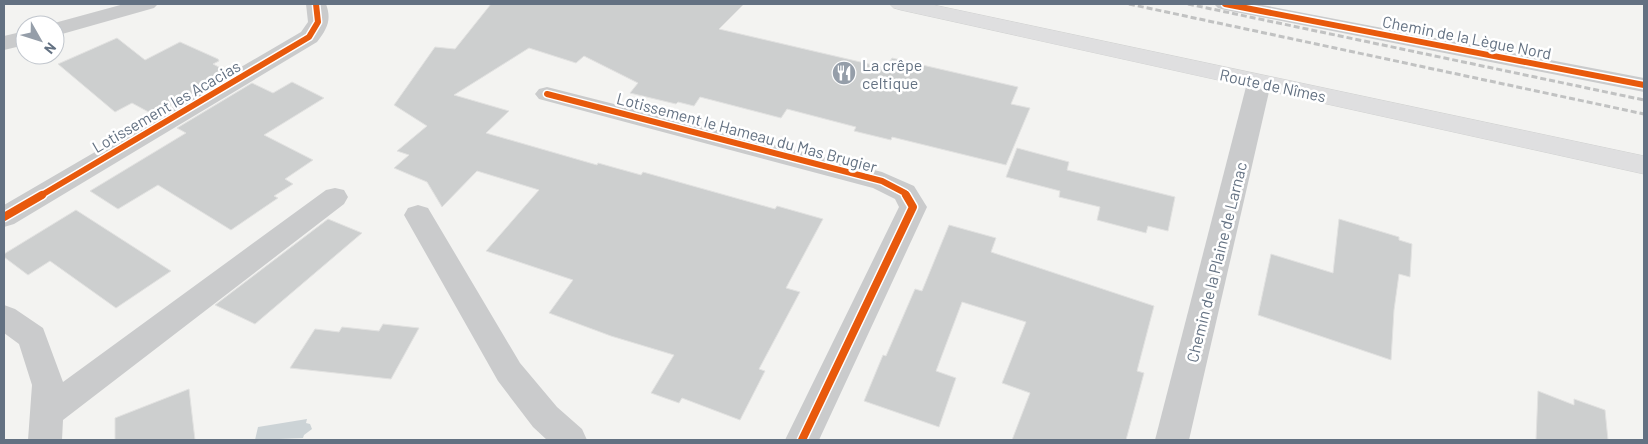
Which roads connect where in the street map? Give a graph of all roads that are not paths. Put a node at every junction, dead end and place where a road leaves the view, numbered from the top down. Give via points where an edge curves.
1 (147, 4) edge
2 (316, 4) edge
3 (901, 4) edge
4 (1225, 4) edge
5 (65, 26) edge
6 (1259, 83) junction
7 (1644, 85) edge
8 (547, 94) dead end
9 (1644, 165) edge
10 (334, 197) dead end
11 (418, 215) dead end
12 (4, 217) edge
13 (4, 316) edge
14 (47, 413) edge
15 (570, 440) edge
16 (802, 440) edge
17 (1172, 440) edge

1 - 5 street
2 - 12 street, Lotissement les Acacias via 321,18 309,37
3 - 6 main road, Route de Nîmes
4 - 7 street, Chemin de la Lègue Nord
6 - 9 main road, Route de Nîmes
6 - 17 street, Chemin de la Plaine de Larnac
8 - 16 street, Lotissement le Hameau du Mas Brugier via 882,181 905,193 913,207
10 - 14 street
11 - 15 street via 509,372 545,417
13 - 14 street via 32,337

